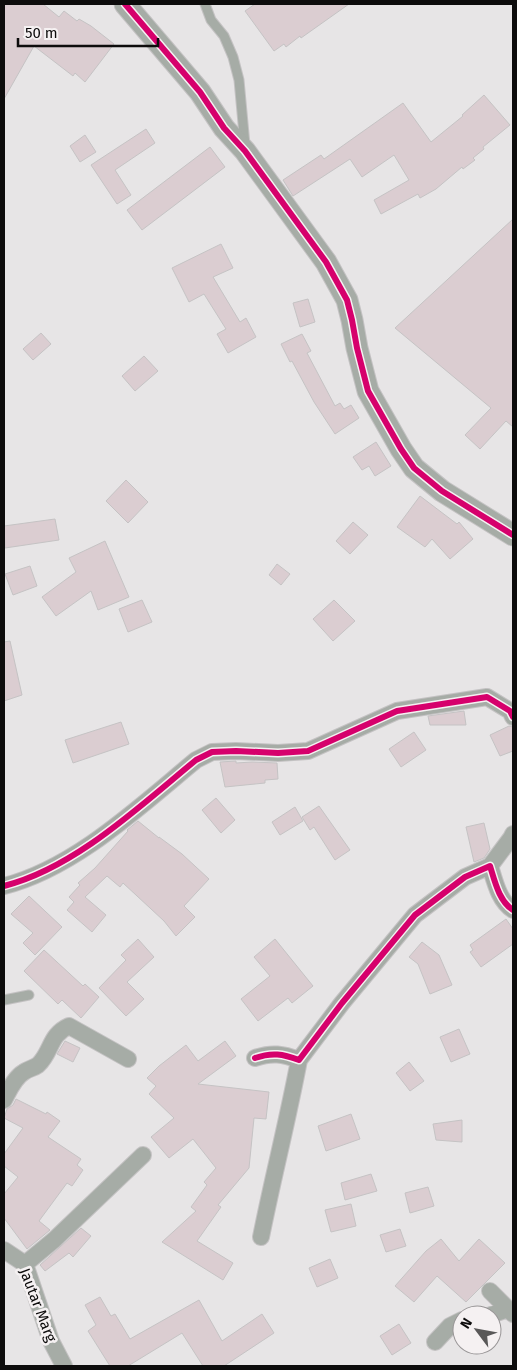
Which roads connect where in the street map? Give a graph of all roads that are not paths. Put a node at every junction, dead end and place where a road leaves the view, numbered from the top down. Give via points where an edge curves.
1 (125, 4) edge
2 (205, 4) edge
3 (245, 151) junction
4 (513, 535) edge
5 (513, 717) edge
6 (513, 834) edge
7 (490, 866) junction
8 (4, 886) edge
9 (513, 910) edge
10 (29, 995) dead end
11 (4, 1000) edge
12 (255, 1058) dead end
13 (128, 1059) dead end
14 (300, 1060) junction
15 (4, 1100) edge
16 (143, 1155) dead end
17 (261, 1236) dead end
18 (4, 1250) edge
19 (25, 1264) junction
20 (490, 1291) dead end
21 (510, 1312) edge
22 (452, 1325) edge
23 (434, 1342) dead end
24 (64, 1366) edge

1 - 3 street
2 - 3 lane via 233,57 239,80
3 - 4 street via 337,280 347,300 368,390 400,450 414,468 442,491
5 - 8 street via 510,711 487,697 397,710 308,751 212,752 196,760 97,839 54,868
6 - 7 street
7 - 9 street via 501,898
7 - 14 street via 465,877 415,915 342,1003
10 - 11 lane
12 - 14 street via 281,1054
13 - 15 street via 69,1026 54,1036 38,1066 17,1078
14 - 17 street
16 - 19 street
18 - 19 street, Jautar Marg
19 - 24 street, Jautar Marg via 51,1341
20 - 21 street
22 - 23 street

